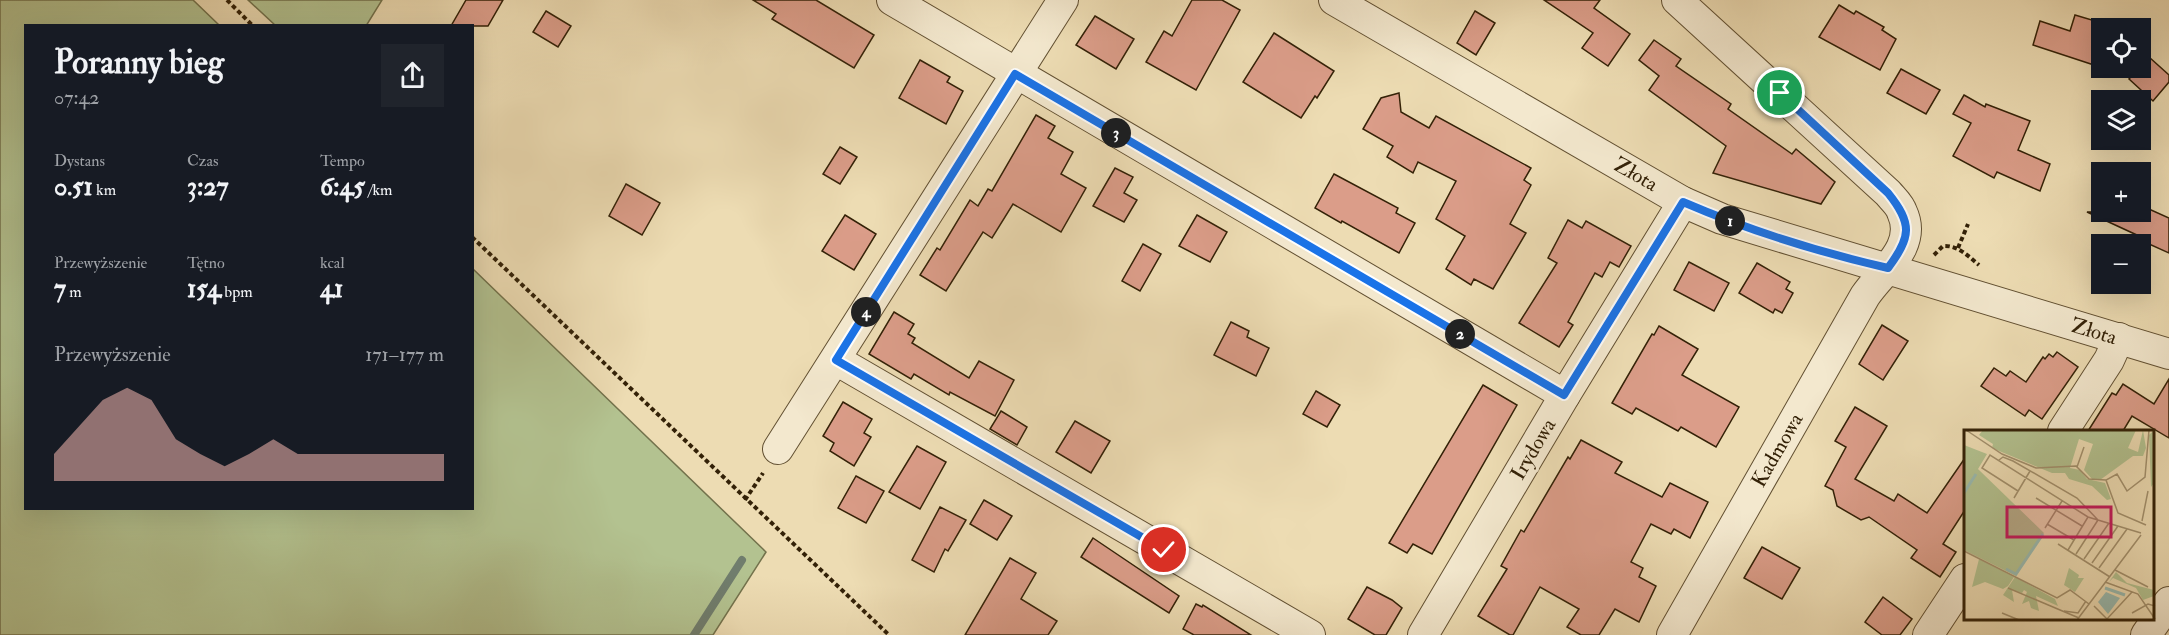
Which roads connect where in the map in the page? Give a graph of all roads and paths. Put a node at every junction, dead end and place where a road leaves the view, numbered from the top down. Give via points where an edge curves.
1 (227, 0) edge
2 (892, 0) edge
3 (1063, 0) edge
4 (1334, 0) edge
5 (1677, 0) edge
6 (251, 24) edge
7 (1015, 74) junction
8 (1683, 202) junction
9 (1968, 224) dead end
10 (474, 239) edge
11 (1958, 248) dead end
12 (1888, 268) junction
13 (2119, 338) junction
14 (2169, 354) edge
15 (836, 360) junction
16 (1564, 395) junction
17 (2064, 430) edge
18 (778, 449) dead end
19 (1964, 581) edge
20 (2169, 602) edge
21 (889, 635) edge
22 (1310, 635) edge
23 (1423, 635) edge
24 (1672, 635) edge
25 (1928, 635) edge
26 (2146, 635) edge

1 - 6 path
2 - 7 street
3 - 7 street
4 - 8 street, Złota
5 - 12 street, Kadmowa via 1853,160 1902,210 1907,226 1901,250
7 - 15 street
7 - 16 street
8 - 12 street, Złota via 1722,219
8 - 16 street, Irydowa
9 - 11 path
10 - 21 path
12 - 13 street, Złota
12 - 24 street, Kadmowa via 1864,296
13 - 14 street, Złota
13 - 17 street
15 - 18 street
15 - 22 street
16 - 23 street, Irydowa
19 - 25 street
20 - 26 street

